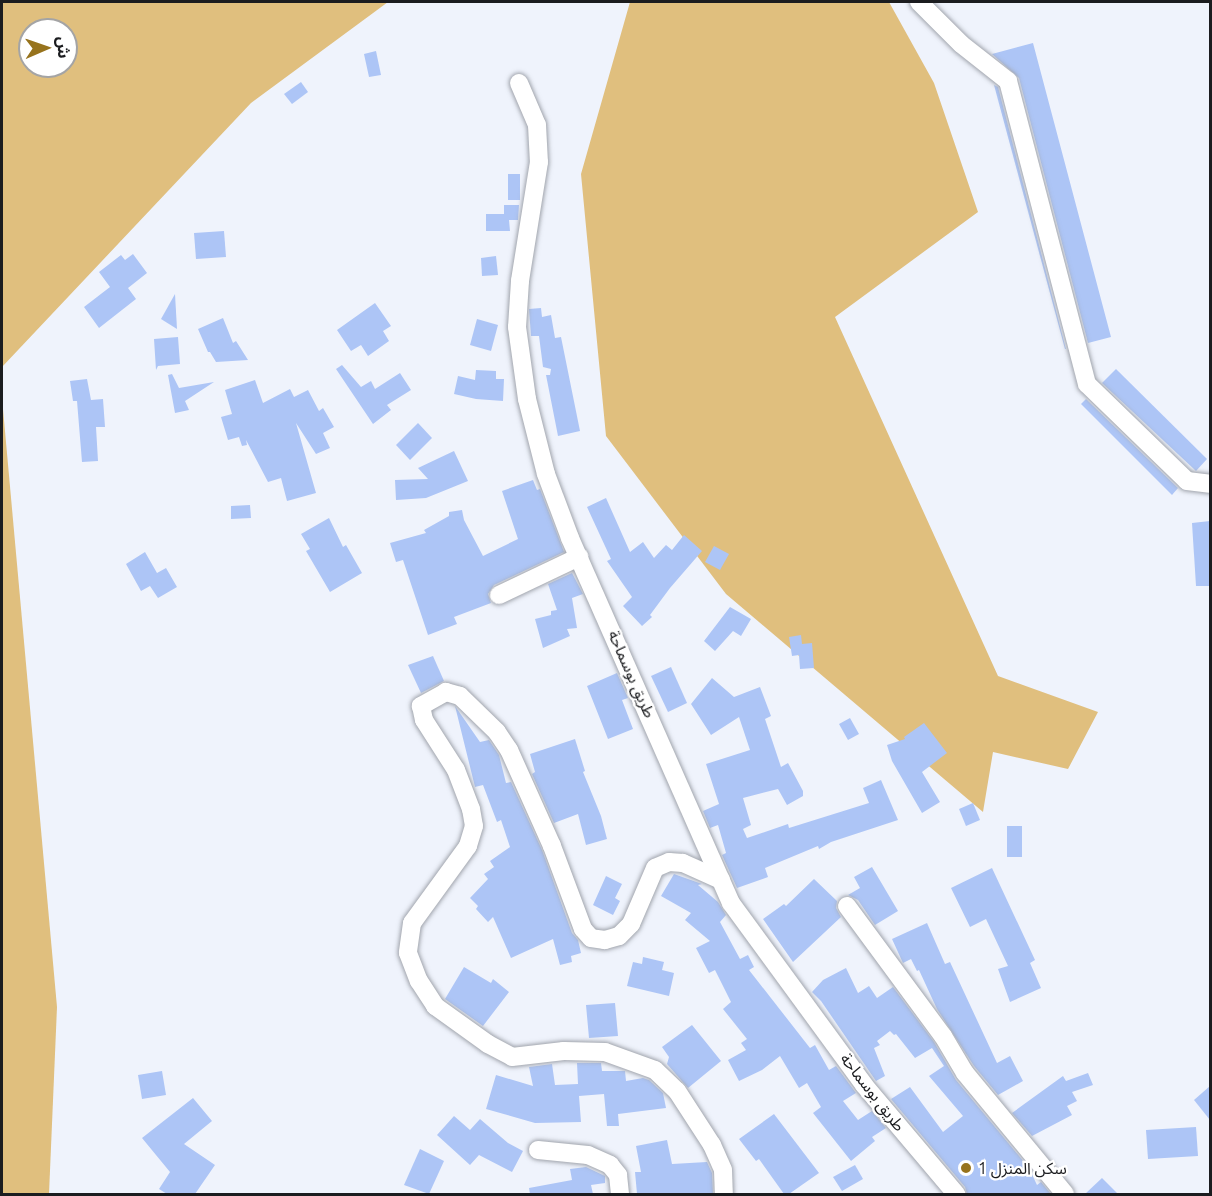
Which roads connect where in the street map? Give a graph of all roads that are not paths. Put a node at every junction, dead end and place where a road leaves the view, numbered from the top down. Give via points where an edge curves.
1 (920, 2) edge
2 (519, 83) dead end
3 (1210, 484) edge
4 (579, 557) junction
5 (499, 595) dead end
6 (721, 880) junction
7 (847, 906) dead end
8 (538, 1150) dead end
9 (620, 1194) edge
10 (724, 1194) edge
11 (956, 1194) edge
12 (1065, 1194) edge

1 - 3 street via 961,44 1008,81 1087,384 1187,480
2 - 4 street, طريق بوسماحة via 537,125 539,162 520,281 517,327 527,399 546,474
4 - 5 street
4 - 6 street, طريق بوسماحة
6 - 10 street via 683,863 669,862 656,868 631,924 619,936 591,938 583,928 509,750 497,732 460,696 446,692 421,706 424,720 456,770 474,826 468,846 412,923 408,953 420,981 435,1005 512,1058 564,1051 605,1052 655,1070 677,1091 712,1145 723,1170
6 - 11 street, طريق بوسماحة via 731,903 864,1085
7 - 12 street via 943,1036 965,1073
8 - 9 street via 588,1155 610,1165 618,1175

